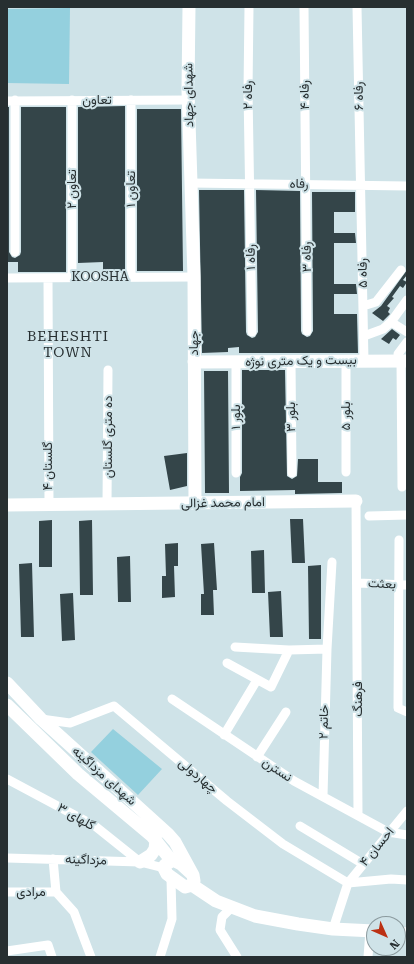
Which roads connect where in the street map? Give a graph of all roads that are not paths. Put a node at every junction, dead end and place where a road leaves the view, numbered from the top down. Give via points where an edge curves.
1 (189, 7) edge
2 (249, 7) edge
3 (304, 7) edge
4 (357, 7) edge
5 (11, 100) edge
6 (72, 100) junction
7 (131, 100) junction
8 (188, 100) junction
9 (192, 183) junction
10 (250, 183) junction
11 (306, 184) junction
12 (361, 185) junction
13 (407, 186) edge
14 (15, 252) dead end
15 (401, 270) dead end
16 (72, 277) junction
17 (132, 277) junction
18 (194, 277) junction
19 (7, 278) edge
20 (48, 278) junction
21 (407, 300) edge
22 (364, 306) junction
23 (391, 322) junction
24 (307, 331) dead end
25 (252, 332) dead end
26 (407, 332) edge
27 (364, 336) junction
28 (407, 342) edge
29 (402, 358) edge
30 (291, 361) junction
31 (346, 361) junction
32 (364, 361) junction
33 (194, 362) junction
34 (236, 362) junction
35 (108, 370) dead end
36 (346, 472) dead end
37 (236, 473) dead end
38 (292, 473) dead end
39 (402, 487) dead end
40 (356, 501) joint
41 (195, 503) junction
42 (48, 504) junction
43 (107, 504) junction
44 (7, 505) edge
45 (407, 515) edge
46 (369, 516) dead end
47 (399, 540) dead end
48 (332, 562) dead end
49 (358, 583) junction
50 (403, 585) edge
51 (235, 647) dead end
52 (327, 649) junction
53 (288, 650) junction
54 (227, 663) dead end
55 (256, 680) junction
56 (7, 682) edge
57 (172, 699) dead end
58 (7, 705) edge
59 (286, 712) dead end
60 (407, 712) edge
61 (41, 719) junction
62 (224, 735) junction
63 (257, 757) junction
64 (7, 779) edge
65 (323, 796) junction
66 (407, 811) edge
67 (358, 814) junction
68 (300, 826) dead end
69 (388, 832) junction
70 (407, 835) edge
71 (156, 840) junction
72 (7, 858) edge
73 (54, 859) junction
74 (140, 862) junction
75 (363, 864) junction
76 (169, 869) junction
77 (192, 880) junction
78 (407, 880) edge
79 (348, 883) junction
80 (7, 892) edge
81 (56, 892) junction
82 (231, 908) junction
83 (333, 929) junction
84 (366, 930) edge
85 (12, 950) edge
86 (22, 957) edge
87 (52, 957) edge
88 (91, 957) edge
89 (160, 957) edge
90 (237, 957) edge

1 - 8 street, شهدای جهاد
2 - 10 street, رفاه ۲
3 - 11 street, رفاه ۴
4 - 12 street, رفاه ۶
5 - 6 street, تعاون
5 - 14 street
6 - 7 street, تعاون
6 - 16 street, تعاون ۲
7 - 8 street, تعاون
7 - 17 street, تعاون ۱
8 - 9 street, شهدای جهاد
9 - 10 street, رفاه
9 - 18 street, جهاد
10 - 11 street, رفاه
10 - 25 street, رفاه ۱
11 - 12 street, رفاه
11 - 24 street, رفاه ۳
12 - 13 street, رفاه
12 - 22 street, رفاه ۵
15 - 22 street via 376,302
16 - 17 street, KOOSHA
16 - 20 street, KOOSHA
17 - 18 street, KOOSHA
18 - 33 street, جهاد
19 - 20 street, KOOSHA
20 - 42 street, گلستان ۴
21 - 23 street
22 - 27 street, رفاه ۵
23 - 26 street
23 - 27 street via 379,331
27 - 32 street, رفاه ۵
28 - 29 street
29 - 32 street, بیست و یک متری نوژه
29 - 39 street
30 - 31 street, بیست و یک متری نوژه
30 - 34 street, بیست و یک متری نوژه
30 - 38 street, بلور ۳
31 - 32 street, بیست و یک متری نوژه
31 - 36 street, بلور ۵
33 - 34 street, بیست و یک متری نوژه
33 - 41 street, جهاد
34 - 37 street, بلور ۱
35 - 43 street, ده متری گلستان
40 - 41 street, امام محمد غزالی
40 - 49 street, امام محمد غزالی
41 - 43 street, امام محمد غزالی
42 - 43 street, امام محمد غزالی
42 - 44 street, امام محمد غزالی
45 - 46 street
47 - 50 street
48 - 52 street, خاتم ۲
49 - 50 street, بعثت
49 - 67 street, فرهنگ
50 - 60 street via 398,708
51 - 53 street
52 - 53 street
52 - 65 street, خاتم ۲
53 - 55 street via 270,687
54 - 55 street
55 - 62 street
56 - 61 street, شهدای مزداگینه
57 - 62 street, نسترن
58 - 71 street, شهدای مزداگینه via 78,774
59 - 63 street
61 - 77 street, شهدای مزداگینه via 168,834 179,848
61 - 79 street, چهاردولی via 70,723 114,706 227,801 283,844
62 - 63 street, نسترن
63 - 65 street, نسترن
64 - 74 street, گلهای ۳ via 95,826
65 - 67 street, نسترن
66 - 69 street, احسان ۴
67 - 69 street, نسترن
68 - 75 street
69 - 70 street
69 - 75 street, احسان ۴
71 - 74 street via 151,855
71 - 76 street, شهدای مزداگینه
72 - 73 street, مزداگینه
73 - 74 street, مزداگینه
73 - 81 street
74 - 76 street, مزداگینه
75 - 79 street, احسان ۴
76 - 77 street via 181,864
76 - 77 street via 185,887
76 - 89 street via 172,919
77 - 82 street via 211,898
78 - 79 street
79 - 83 street
80 - 81 street, مرادی
81 - 88 street via 74,912
82 - 83 street via 286,923
82 - 90 street via 222,917 220,930
83 - 84 street
85 - 86 street
85 - 87 street via 48,945

